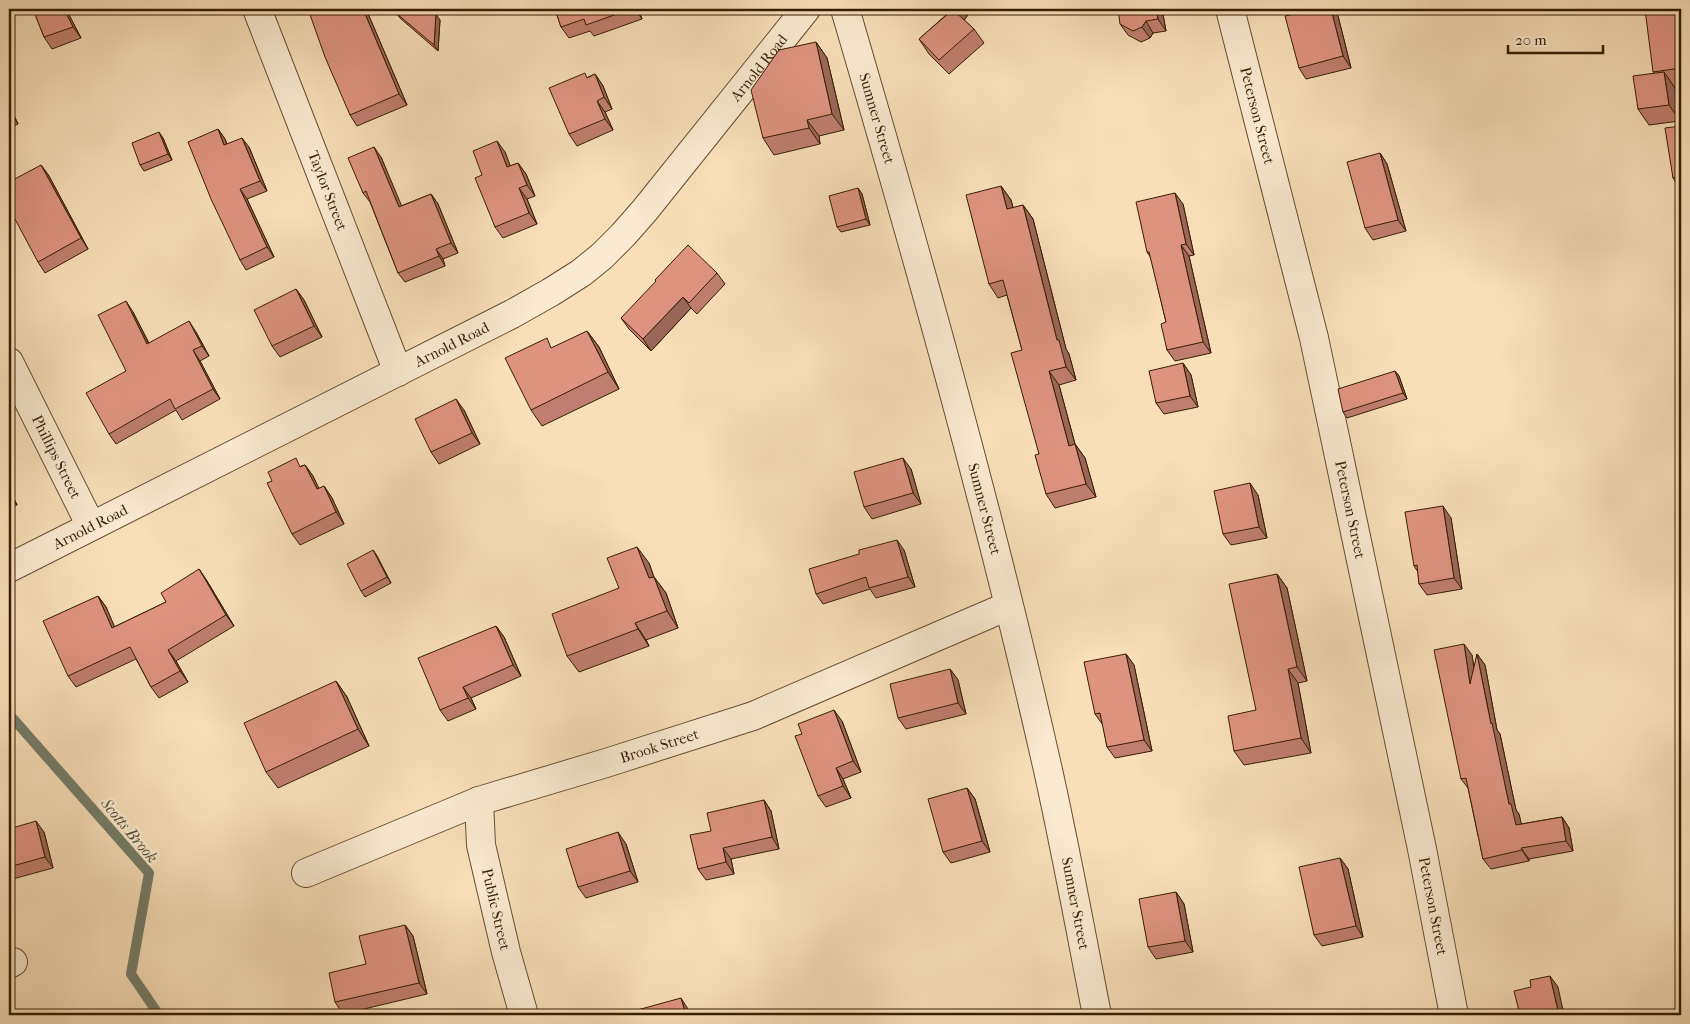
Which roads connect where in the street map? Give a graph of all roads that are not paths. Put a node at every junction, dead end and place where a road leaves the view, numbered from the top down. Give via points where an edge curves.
1 (257, 9) edge
2 (806, 9) edge
3 (845, 9) edge
4 (1230, 9) edge
5 (9, 362) edge
6 (398, 372) junction
7 (91, 526) junction
8 (9, 568) edge
9 (1008, 606) junction
10 (479, 801) junction
11 (306, 873) dead end
12 (524, 1015) edge
13 (1097, 1015) edge
14 (1454, 1015) edge

1 - 6 street, Taylor Street
2 - 6 street, Arnold Road via 645,210 602,256 543,297
3 - 9 street, Sumner Street via 954,390
4 - 14 street, Peterson Street via 1314,338
5 - 7 street, Phillips Street
6 - 7 street, Arnold Road
7 - 8 street, Arnold Road
9 - 10 street, Brook Street via 753,716
9 - 13 street, Sumner Street via 1048,772
10 - 11 street, Brook Street
10 - 12 street, Public Street via 481,845

